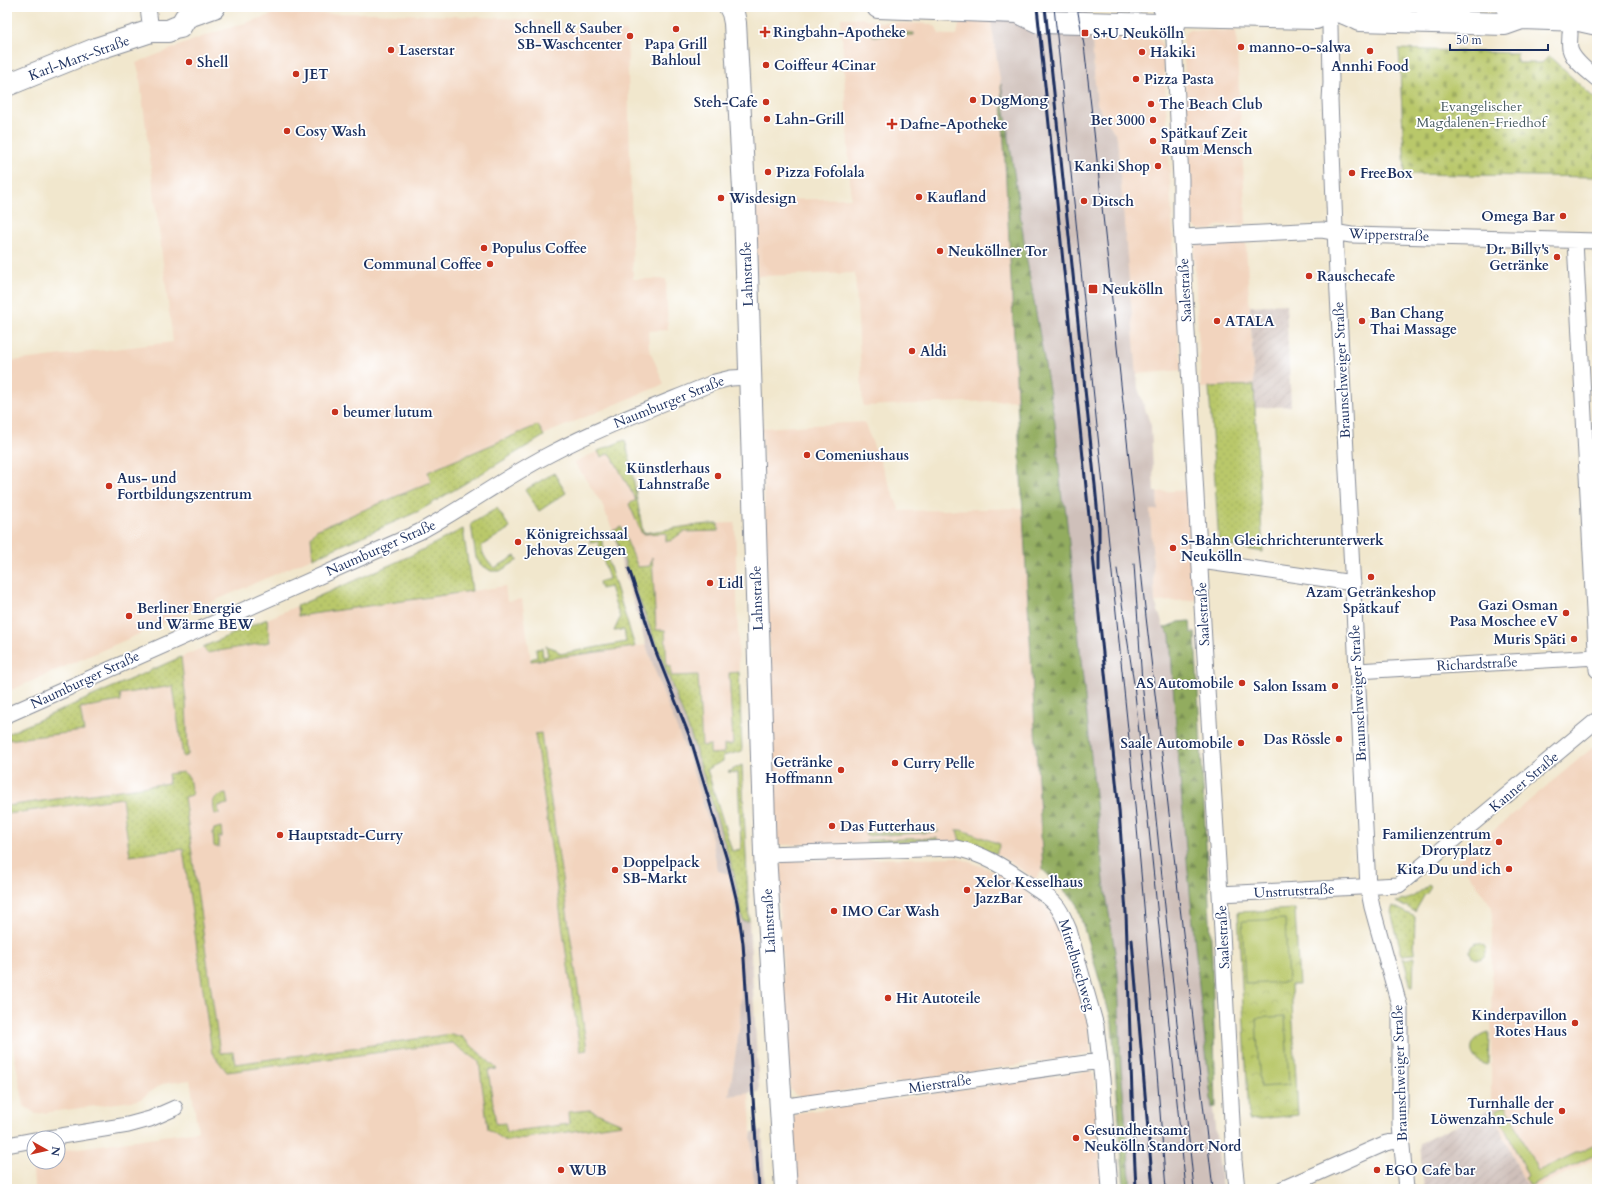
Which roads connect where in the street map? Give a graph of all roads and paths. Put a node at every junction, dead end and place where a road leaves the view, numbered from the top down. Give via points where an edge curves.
1 (148, 7) edge
2 (214, 7) edge
3 (730, 7) edge
4 (878, 7) edge
5 (1024, 10) edge
6 (1175, 10) edge
7 (1505, 16) edge
8 (1323, 22) junction
9 (1597, 24) edge
10 (1597, 30) edge
11 (151, 31) junction
12 (1570, 33) junction
13 (1597, 79) edge
14 (7, 85) edge
15 (1336, 232) junction
16 (1182, 237) junction
17 (1575, 241) junction
18 (1597, 241) edge
19 (750, 377) junction
20 (1200, 561) junction
21 (1353, 583) junction
22 (1597, 661) edge
23 (1357, 671) junction
24 (7, 715) edge
25 (1597, 720) edge
26 (765, 854) junction
27 (1368, 887) junction
28 (1220, 894) junction
29 (1100, 1062) junction
30 (780, 1107) junction
31 (175, 1108) dead end
32 (66, 1135) edge
33 (1402, 1140) junction
34 (26, 1141) edge
35 (7, 1145) edge
36 (786, 1189) edge
37 (1110, 1189) edge
38 (1237, 1189) edge
39 (1282, 1189) edge
40 (1406, 1189) edge

1 - 11 street
2 - 11 street, Karl-Marx-Straße via 186,17 180,27 168,31
3 - 19 street, Lahnstraße via 736,39
4 - 5 street
5 - 6 street via 1039,22 1160,25
6 - 8 street
6 - 16 street, Saalestraße
7 - 8 street via 1358,20 1344,26
7 - 9 street via 1579,20
7 - 12 street via 1521,32
8 - 15 street, Braunschweiger Straße via 1331,83
10 - 12 street
11 - 14 street, Karl-Marx-Straße via 96,49
12 - 13 street via 1569,48 1579,63
15 - 16 street, Wipperstraße via 1322,230
15 - 17 street, Wipperstraße via 1353,235
15 - 21 street, Braunschweiger Straße
16 - 20 street, Saalestraße
17 - 18 street, Wipperstraße
17 - 22 street
19 - 24 street, Naumburger Straße via 715,382 583,438 535,462 419,532
19 - 26 street, Lahnstraße
20 - 21 street
20 - 28 street, Saalestraße
21 - 23 street, Braunschweiger Straße
22 - 23 street, Richardstraße
23 - 27 street, Braunschweiger Straße
25 - 27 street, Kanner Straße via 1404,881 1395,886
26 - 29 street, Mittelbuschweg via 955,848 1002,865 1049,898 1063,914 1096,1026
26 - 30 street, Lahnstraße
27 - 28 street, Unstrutstraße
27 - 33 street, Braunschweiger Straße via 1400,1008
28 - 38 street, Saalestraße
29 - 30 street, Mierstraße
29 - 37 street, Mittelbuschweg
30 - 36 street, Lahnstraße
31 - 32 street via 128,1125
33 - 39 street via 1386,1143
33 - 40 street, Braunschweiger Straße
34 - 35 street

